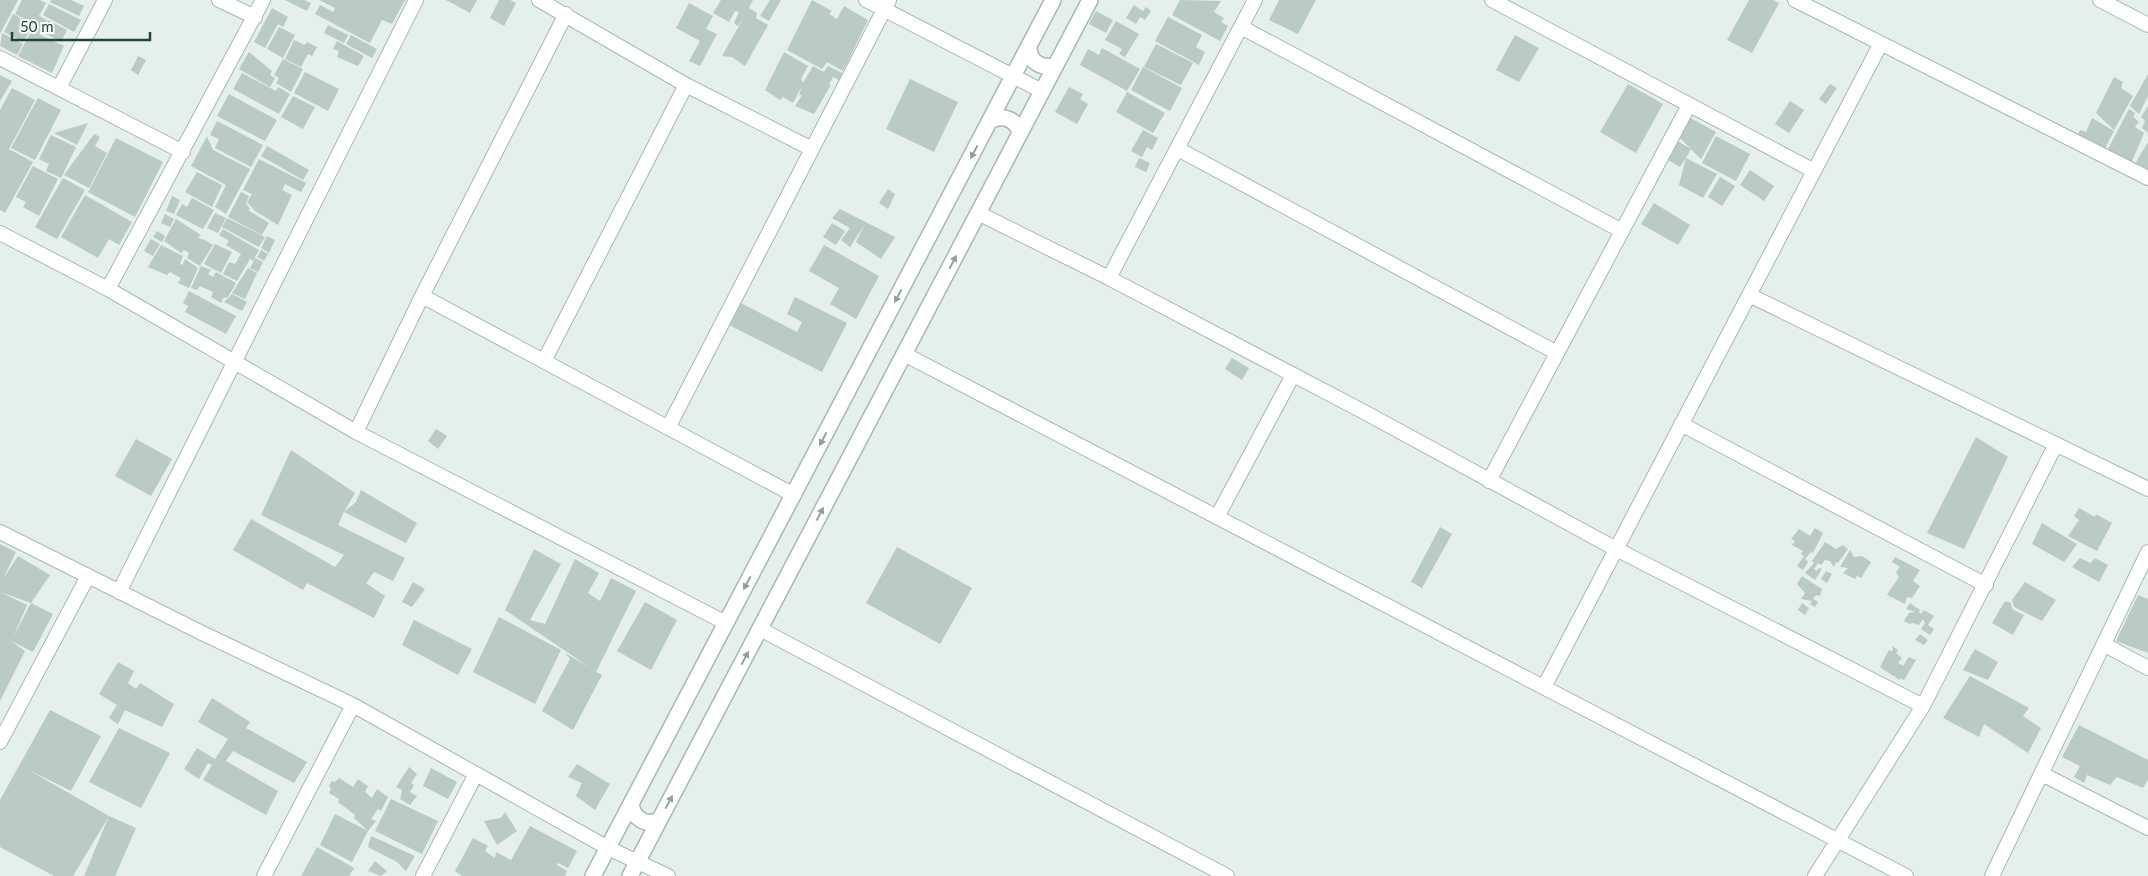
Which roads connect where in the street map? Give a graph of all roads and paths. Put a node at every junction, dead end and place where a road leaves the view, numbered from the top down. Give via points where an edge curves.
1 (105, 0) edge
2 (219, 0) edge
3 (263, 0) edge
4 (416, 0) edge
5 (539, 0) edge
6 (866, 0) edge
7 (1054, 0) edge
8 (1090, 0) edge
9 (1255, 0) edge
10 (1492, 0) edge
11 (1795, 0) edge
12 (2100, 0) edge
13 (886, 5) edge
14 (566, 14) junction
15 (255, 17) junction
16 (2148, 24) edge
17 (1241, 27) junction
18 (1880, 45) junction
19 (1029, 48) junction
20 (0, 58) edge
21 (1056, 66) junction
22 (1014, 76) junction
23 (686, 85) junction
24 (59, 88) junction
25 (1042, 91) junction
26 (1689, 105) junction
27 (990, 121) junction
28 (1020, 133) junction
29 (812, 149) junction
30 (1178, 149) junction
31 (183, 152) junction
32 (1814, 171) junction
33 (2148, 178) edge
34 (978, 213) junction
35 (1622, 231) junction
36 (0, 233) edge
37 (1109, 278) junction
38 (108, 289) junction
39 (1749, 295) junction
40 (422, 296) junction
41 (1557, 353) junction
42 (904, 354) junction
43 (234, 360) junction
44 (544, 361) junction
45 (1293, 374) junction
46 (1681, 424) junction
47 (668, 428) junction
48 (356, 432) junction
49 (2056, 444) junction
50 (1490, 481) junction
51 (2148, 489) edge
52 (794, 494) junction
53 (1217, 517) junction
54 (0, 532) edge
55 (1616, 550) junction
56 (2148, 552) edge
57 (88, 576) junction
58 (1986, 585) junction
59 (119, 592) junction
60 (726, 623) junction
61 (760, 629) junction
62 (2105, 645) junction
63 (2148, 668) edge
64 (1544, 687) junction
65 (353, 705) junction
66 (1923, 706) junction
67 (0, 742) edge
68 (476, 774) junction
69 (2042, 774) junction
70 (631, 804) junction
71 (659, 820) junction
72 (2148, 828) edge
73 (1837, 840) junction
74 (608, 848) junction
75 (638, 861) junction
76 (264, 876) edge
77 (422, 876) edge
78 (594, 876) edge
79 (630, 876) edge
80 (668, 876) edge
81 (1227, 876) edge
82 (1815, 876) edge
83 (1906, 876) edge
84 (1992, 876) edge

1 - 24 street
2 - 15 street
3 - 15 street
4 - 43 street
5 - 14 street
6 - 13 street
7 - 19 street
8 - 21 street
9 - 17 street
10 - 26 street
11 - 18 street
12 - 16 street
13 - 22 street
13 - 29 street
14 - 23 street
14 - 40 street
15 - 31 street
17 - 30 street
17 - 35 street
18 - 32 street
18 - 33 street
19 - 21 street via 1038,64
19 - 22 street
20 - 24 street
21 - 25 street
22 - 25 street
22 - 27 street
23 - 29 street
23 - 44 street
24 - 31 street
25 - 28 street
26 - 32 street
26 - 35 street
27 - 28 street via 1000,117 1009,119
27 -> 52 street
28 - 34 street
29 - 47 street
30 - 37 street
30 - 41 street
31 - 38 street
32 - 39 street
34 - 37 street
42 -> 34 street
35 - 41 street
36 - 38 street
37 - 45 street
38 - 43 street
39 - 46 street
39 - 49 street
40 - 44 street
40 - 48 street
41 - 50 street
42 - 53 street
61 -> 42 street
43 - 48 street
43 - 59 street
44 - 47 street
45 - 50 street
45 - 53 street
46 - 55 street
46 - 58 street
47 - 52 street
48 - 60 street
49 - 51 street
49 - 58 street
50 - 55 street
52 -> 60 street
53 - 64 street
54 - 57 street
55 - 64 street
55 - 66 street
56 - 62 street
57 - 59 street
57 - 67 street
58 - 66 street
59 - 65 street
60 - 70 street
71 -> 61 street
61 - 81 street
62 - 63 street
62 - 69 street
64 - 73 street
65 - 68 street
65 - 76 street
66 - 73 street
68 - 74 street
68 - 77 street
69 - 72 street
69 - 84 street
70 - 71 street via 640,820 648,823
70 - 74 street
71 - 75 street
73 - 82 street
73 - 83 street
74 - 75 street
74 - 78 street
75 - 79 street
75 - 80 street

